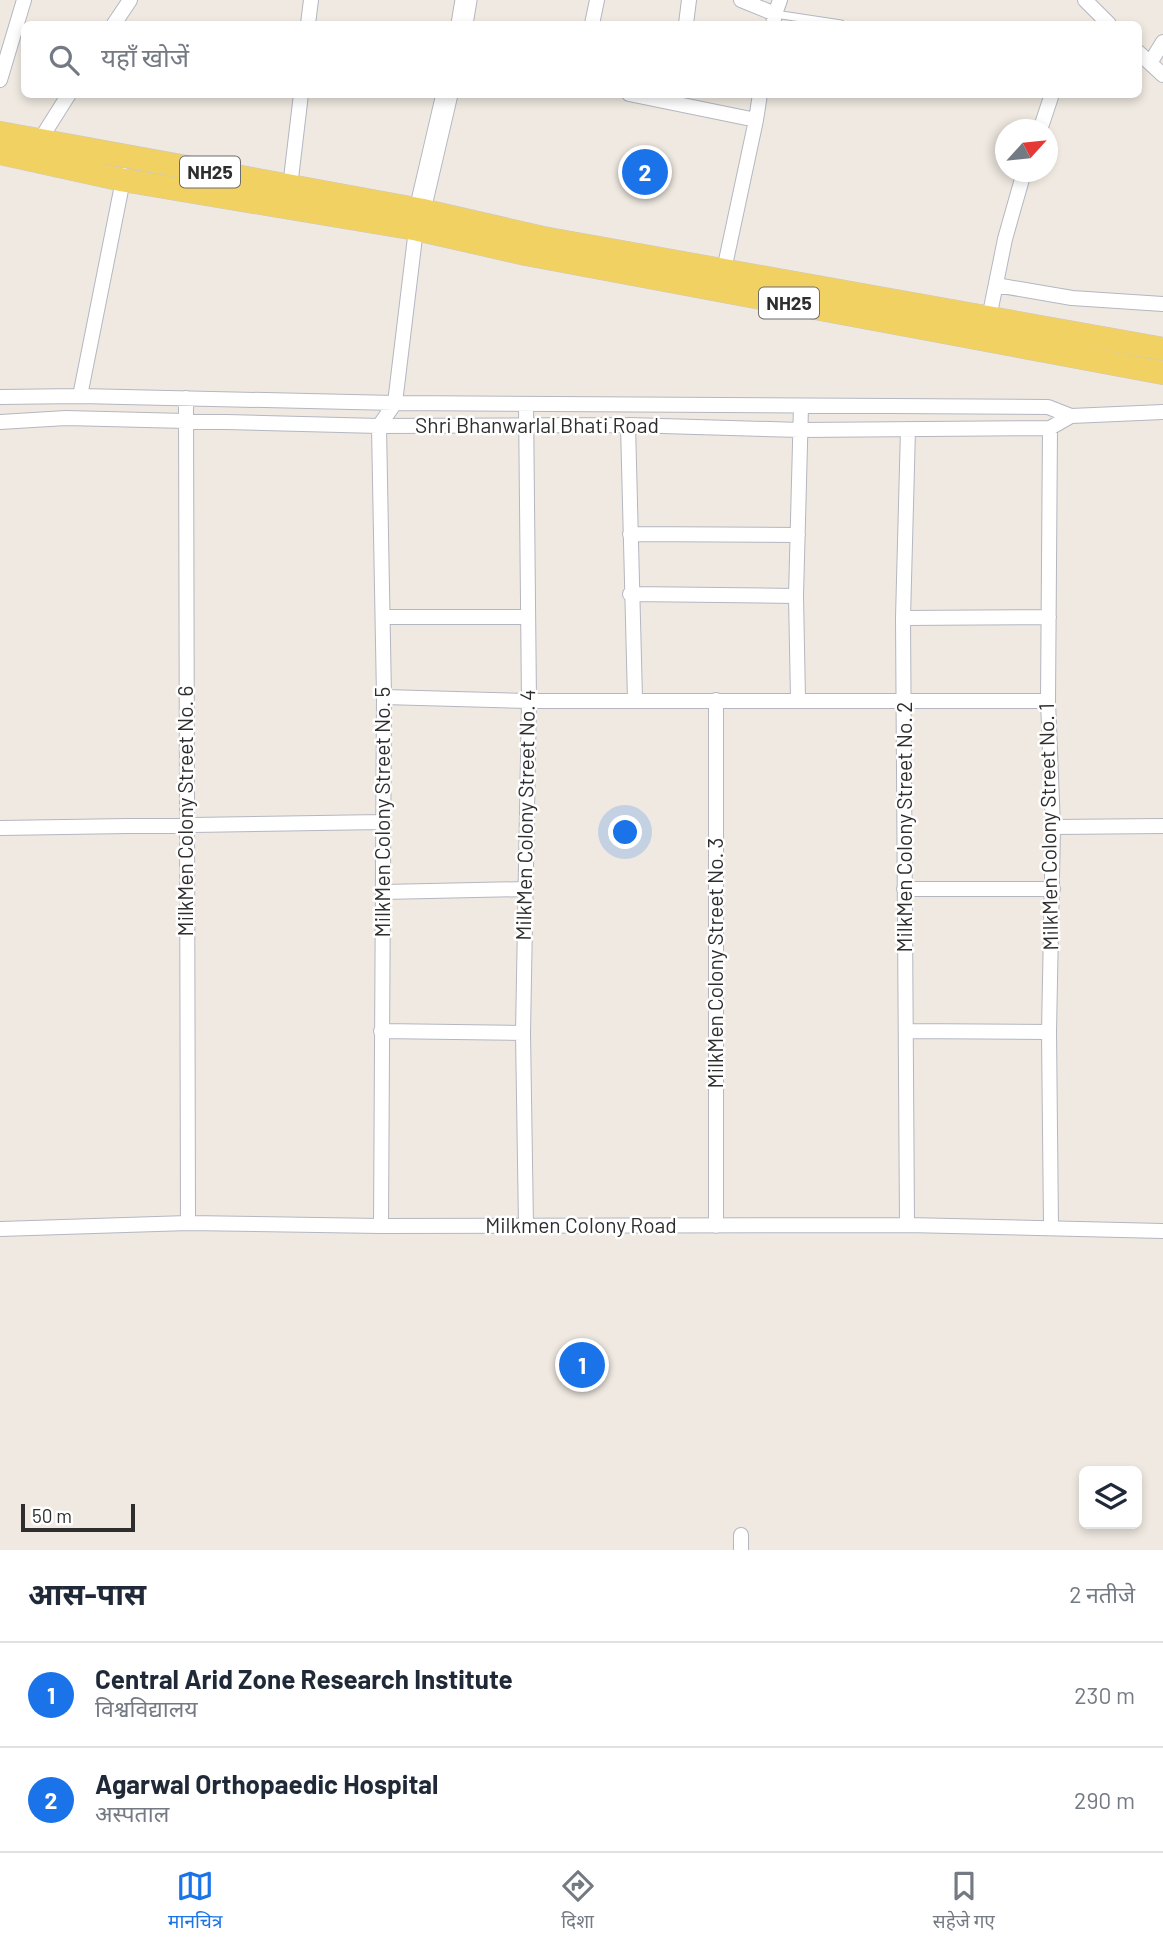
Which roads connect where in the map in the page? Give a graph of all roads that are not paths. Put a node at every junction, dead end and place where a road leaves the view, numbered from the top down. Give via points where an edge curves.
1 (24, 0) edge
2 (130, 0) edge
3 (311, 0) edge
4 (467, 0) edge
5 (597, 0) edge
6 (689, 0) edge
7 (741, 0) edge
8 (1085, 0) edge
9 (776, 13) edge
10 (116, 21) edge
11 (309, 21) edge
12 (463, 21) edge
13 (593, 21) edge
14 (686, 21) edge
15 (823, 21) edge
16 (1101, 21) edge
17 (1163, 42) edge
18 (1142, 55) edge
19 (1150, 63) junction
20 (1163, 75) edge
21 (0, 80) edge
22 (67, 98) edge
23 (301, 98) edge
24 (446, 98) edge
25 (759, 98) edge
26 (1051, 98) edge
27 (675, 100) edge
28 (1044, 119) edge
29 (756, 120) junction
30 (0, 132) edge
31 (40, 141) junction
32 (0, 153) edge
33 (127, 157) junction
34 (123, 180) junction
35 (1021, 182) edge
36 (290, 187) junction
37 (418, 220) junction
38 (724, 270) junction
39 (993, 300) junction
40 (1163, 304) edge
41 (1163, 349) edge
42 (1163, 373) edge
43 (80, 396) junction
44 (0, 397) edge
45 (186, 398) junction
46 (395, 403) junction
47 (526, 404) junction
48 (801, 406) junction
49 (1163, 412) edge
50 (1072, 416) junction
51 (0, 422) edge
52 (185, 422) junction
53 (628, 425) junction
54 (379, 426) junction
55 (526, 426) junction
56 (1050, 428) junction
57 (908, 429) junction
58 (801, 430) junction
59 (630, 534) junction
60 (798, 536) junction
61 (630, 594) junction
62 (796, 596) junction
63 (384, 617) junction
64 (527, 617) junction
65 (1049, 617) junction
66 (903, 618) junction
67 (384, 697) junction
68 (635, 699) junction
69 (716, 699) junction
70 (798, 699) junction
71 (528, 701) junction
72 (905, 701) junction
73 (1048, 701) junction
74 (382, 822) junction
75 (186, 824) junction
76 (1163, 825) edge
77 (1053, 827) junction
78 (0, 828) edge
79 (526, 889) junction
80 (904, 889) junction
81 (1053, 889) junction
82 (383, 892) junction
83 (381, 1031) junction
84 (906, 1031) junction
85 (1049, 1032) junction
86 (523, 1033) junction
87 (188, 1223) junction
88 (907, 1225) junction
89 (381, 1226) junction
90 (526, 1226) junction
91 (716, 1226) junction
92 (1051, 1226) junction
93 (0, 1228) edge
94 (1163, 1231) edge

1 - 21 street
2 - 10 street
3 - 11 street
4 - 12 street
5 - 13 street
6 - 14 street
7 - 9 street
8 - 16 street
9 - 15 lane
17 - 19 street
18 - 19 street
19 - 20 street
22 - 31 street
23 - 36 street
24 - 37 street
25 - 29 street
26 - 28 street
27 - 29 street
29 - 38 street
30 - 31 main road, NH25
31 - 33 main road, NH25
32 - 34 main road, NH25
33 - 34 street
33 - 36 main road, NH25
34 - 37 main road, NH25
34 - 43 street
35 - 39 street
36 - 37 main road, NH25
37 - 38 main road, NH25
37 - 42 main road, NH25 via 540,256
37 - 46 street
38 - 39 main road, NH25
39 - 40 street via 1072,298
39 - 41 main road, NH25
43 - 44 street, Shri Bhanwarlal Bhati Road
43 - 45 street, Shri Bhanwarlal Bhati Road
45 - 46 street, Shri Bhanwarlal Bhati Road
45 - 52 street, MilkMen Colony Street No. 6
46 - 47 street, Shri Bhanwarlal Bhati Road
46 - 54 street
47 - 48 street, Shri Bhanwarlal Bhati Road
47 - 55 street, MilkMen Colony Street No. 4
48 - 50 street, Shri Bhanwarlal Bhati Road via 1048,407
48 - 58 street
49 - 50 street, Shri Bhanwarlal Bhati Road
50 - 56 street, Shri Bhanwarlal Bhati Road
51 - 52 street, Shri Bhanwarlal Bhati Road via 66,418
52 - 54 street, Shri Bhanwarlal Bhati Road
52 - 75 street, MilkMen Colony Street No. 6
53 - 55 street, Shri Bhanwarlal Bhati Road
53 - 58 street, Shri Bhanwarlal Bhati Road
53 - 59 street
54 - 55 street, Shri Bhanwarlal Bhati Road
54 - 63 street, MilkMen Colony Street No. 5
55 - 64 street, MilkMen Colony Street No. 4
56 - 57 street, Shri Bhanwarlal Bhati Road
56 - 65 street, MilkMen Colony Street No. 1
57 - 58 street, Shri Bhanwarlal Bhati Road
57 - 66 street, MilkMen Colony Street No. 2
58 - 60 street
59 - 60 street
59 - 61 street
60 - 62 street
61 - 62 street
61 - 68 street
62 - 70 street
63 - 64 street
63 - 67 street, MilkMen Colony Street No. 5
64 - 71 street, MilkMen Colony Street No. 4
65 - 66 street
65 - 73 street, MilkMen Colony Street No. 1
66 - 72 street, MilkMen Colony Street No. 2
67 - 71 street
67 - 74 street, MilkMen Colony Street No. 5
68 - 69 street
68 - 71 street
69 - 70 street
69 - 91 street, MilkMen Colony Street No. 3
70 - 72 street
71 - 79 street, MilkMen Colony Street No. 4
72 - 73 street
72 - 80 street, MilkMen Colony Street No. 2
73 - 77 street, MilkMen Colony Street No. 1
74 - 75 street
74 - 82 street, MilkMen Colony Street No. 5
75 - 78 street
75 - 87 street, MilkMen Colony Street No. 6
76 - 77 street
77 - 81 street, MilkMen Colony Street No. 1
79 - 82 street
79 - 86 street, MilkMen Colony Street No. 4
80 - 81 street
80 - 84 street, MilkMen Colony Street No. 2
81 - 85 street, MilkMen Colony Street No. 1
82 - 83 street, MilkMen Colony Street No. 5
83 - 86 street
83 - 89 street, MilkMen Colony Street No. 5
84 - 85 street
84 - 88 street, MilkMen Colony Street No. 2
85 - 92 street, MilkMen Colony Street No. 1
86 - 90 street, MilkMen Colony Street No. 4
87 - 89 street, Milkmen Colony Road
87 - 93 street, Milkmen Colony Road
88 - 91 street, Milkmen Colony Road
88 - 92 street, Milkmen Colony Road
89 - 90 street, Milkmen Colony Road
90 - 91 street, Milkmen Colony Road
92 - 94 street, Milkmen Colony Road

